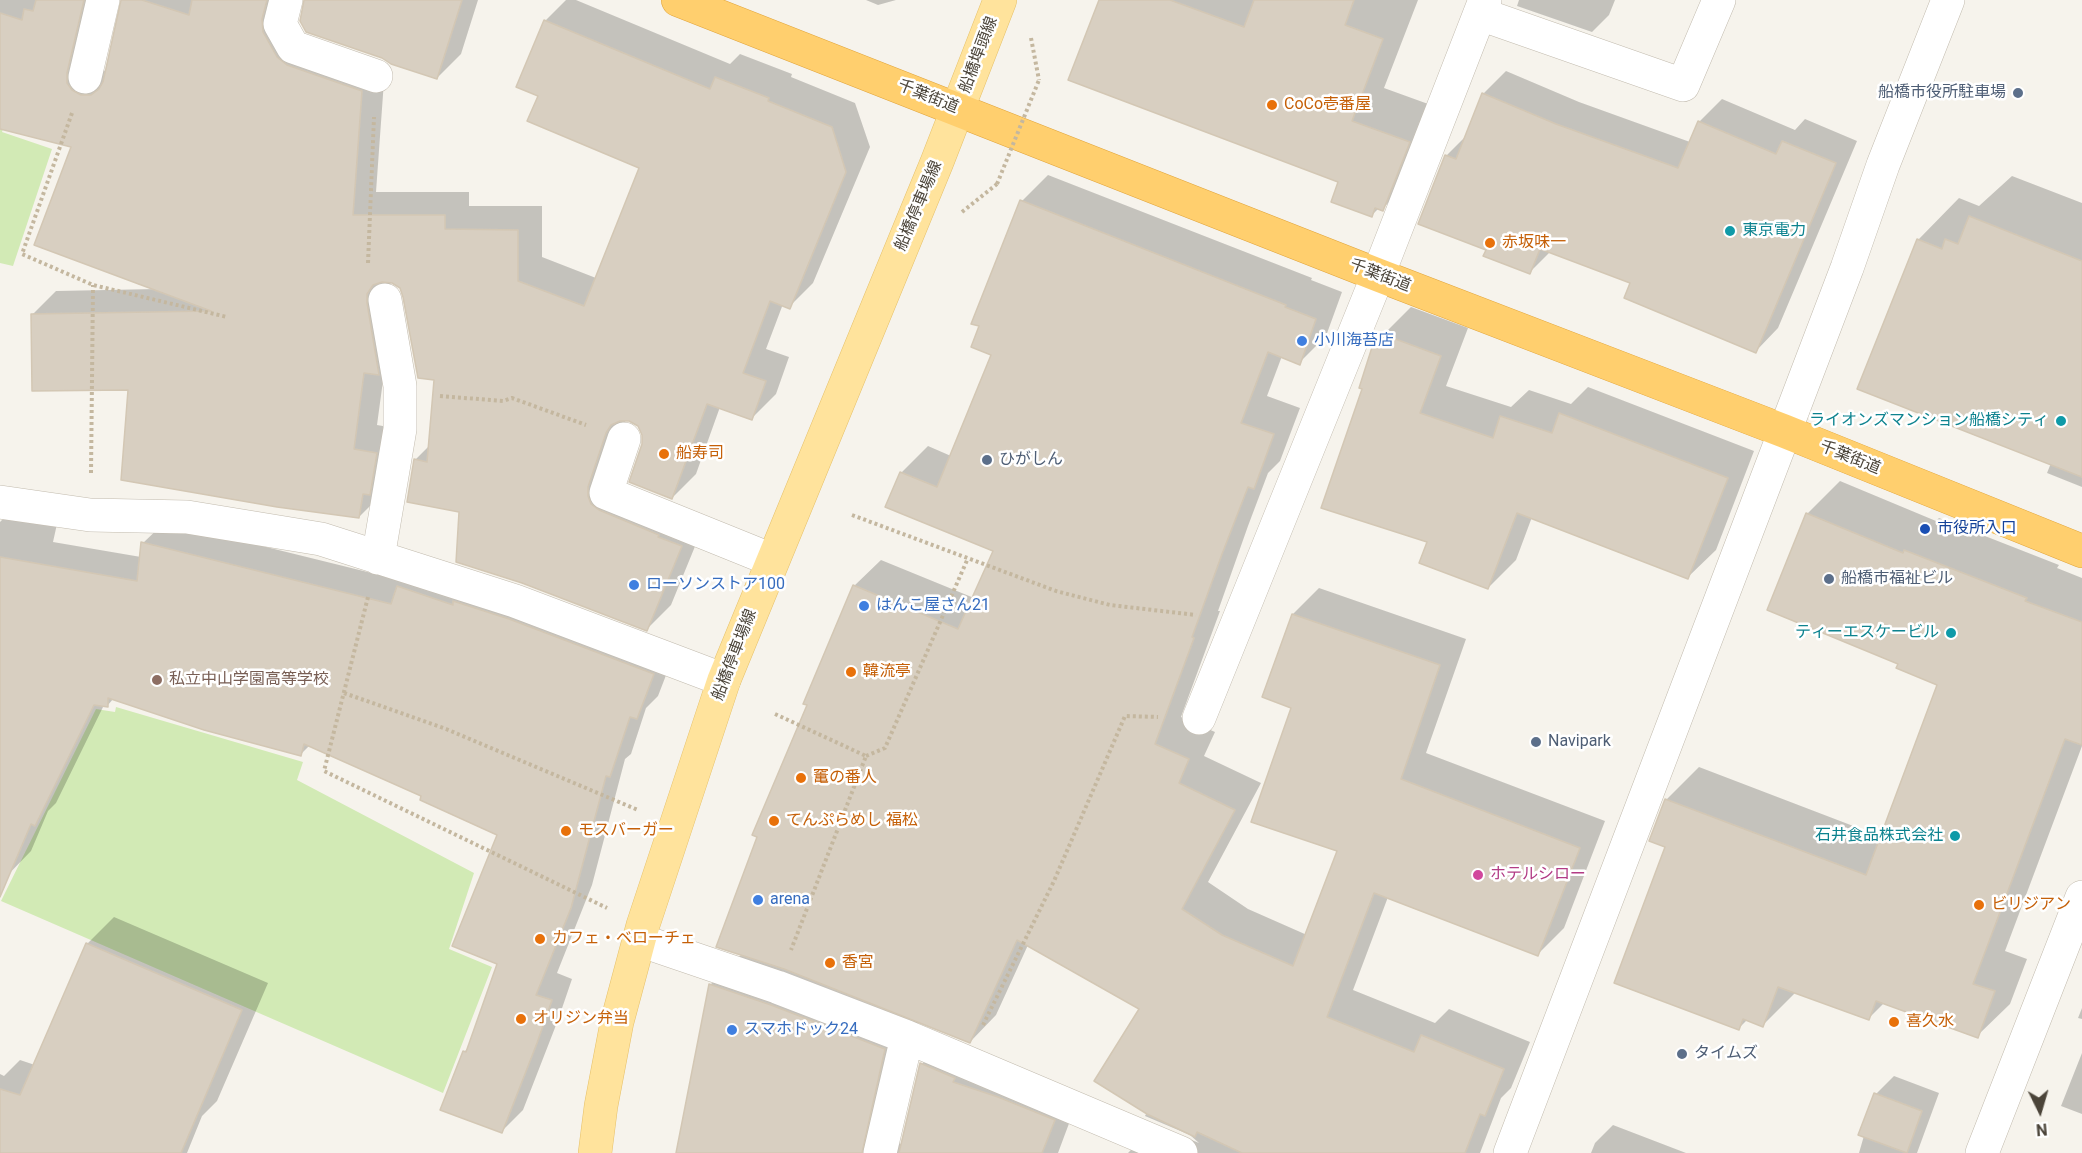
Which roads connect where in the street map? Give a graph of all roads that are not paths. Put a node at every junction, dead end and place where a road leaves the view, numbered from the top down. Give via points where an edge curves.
1 (103, 0) edge
2 (286, 0) edge
3 (678, 0) edge
4 (1000, 0) edge
5 (1719, 0) edge
6 (1948, 0) edge
7 (1483, 7) edge
8 (85, 76) road end
9 (376, 76) road end
10 (958, 109) junction
11 (1378, 275) junction
12 (385, 300) road end
13 (1784, 431) junction
14 (624, 439) road end
15 (0, 502) edge
16 (2082, 551) edge
17 (378, 558) junction
18 (772, 560) junction
19 (724, 680) junction
20 (1199, 718) road end
21 (2082, 897) edge
22 (641, 933) junction
23 (907, 1037) junction
24 (882, 1141) edge
25 (595, 1153) edge
26 (1181, 1153) edge
27 (1510, 1153) edge
28 (1983, 1153) edge

1 - 8 street
2 - 9 street via 280,24 293,47
3 - 10 highway, 千葉街道
4 - 10 main road, 船橋埠頭線
5 - 7 street via 1683,85
6 - 13 street
7 - 11 street
10 - 11 highway, 千葉街道
10 - 18 main road, 船橋停車場線
11 - 13 highway, 千葉街道
11 - 20 street
12 - 17 street via 400,393 400,429
13 - 16 highway, 千葉街道
13 - 27 street
14 - 18 street via 606,493
15 - 17 street via 90,515 187,517 321,539
17 - 19 street via 515,601
18 - 19 main road, 船橋停車場線
19 - 22 main road, 船橋停車場線
21 - 28 street
22 - 23 street
22 - 25 main road, 船橋停車場線 via 617,1022
23 - 24 street
23 - 26 street

